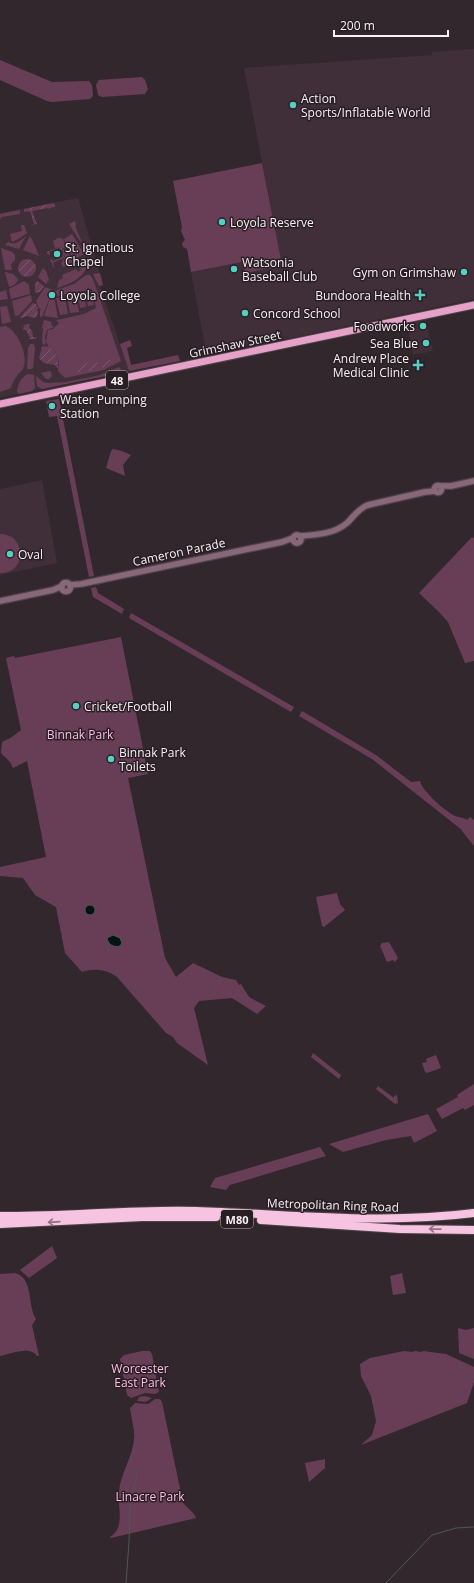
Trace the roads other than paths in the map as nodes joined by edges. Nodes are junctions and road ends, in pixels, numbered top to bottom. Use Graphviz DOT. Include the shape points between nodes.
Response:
graph roads {
  1 [pos="474,305"];
  2 [pos="0,404"];
  3 [pos="474,481"];
  4 [pos="0,601"];
  5 [pos="474,1213"];
  6 [pos="0,1216"];
  7 [pos="0,1224"];
  8 [pos="474,1230"];
  1 -- 2 [label="main road, Grimshaw Street / 48"];
  3 -- 4 [label="street, Cameron Parade" via="368,504 339,528 314,535 300,538 297,535 294,540 81,584 70,587 67,592 62,588"];
  5 -- 6 [label="highway, Metropolitan Ring Road / M80" via="379,1220 174,1211"];
  8 -- 7 [label="highway, Metropolitan Ring Road / M80, one-way" via="400,1229 184,1216"];
}
